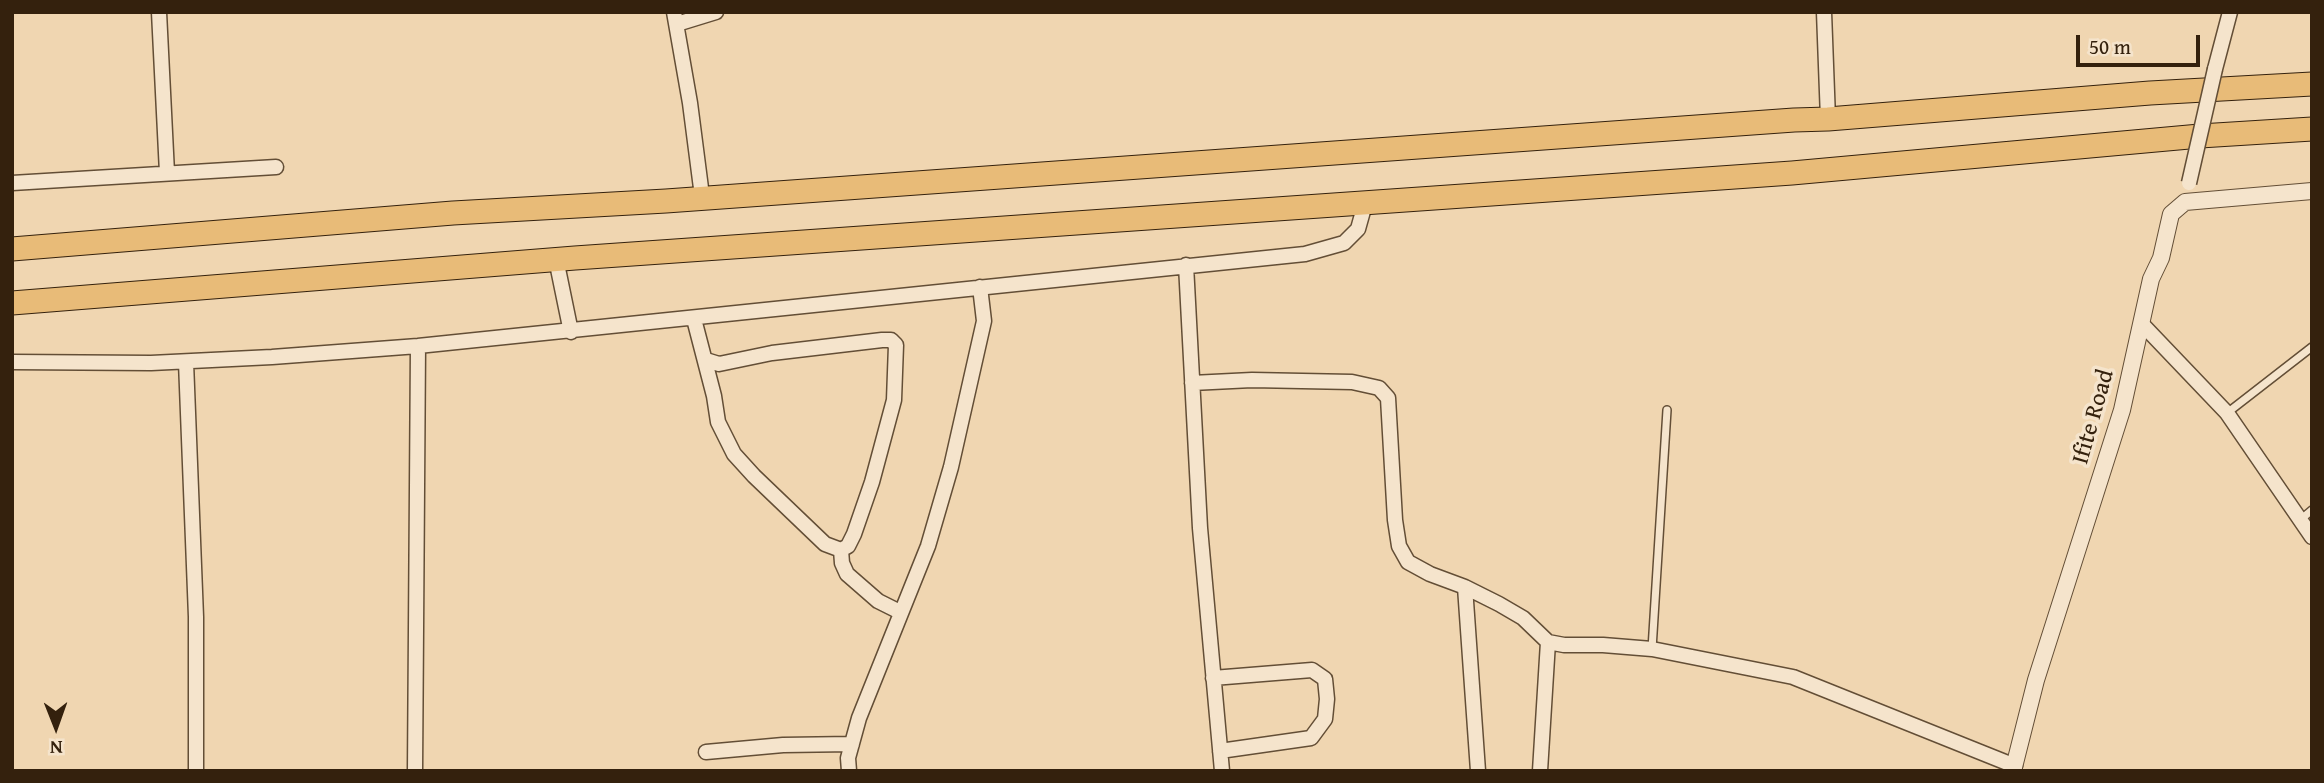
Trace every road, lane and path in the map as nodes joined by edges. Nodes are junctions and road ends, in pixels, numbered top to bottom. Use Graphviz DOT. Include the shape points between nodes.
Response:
graph roads {
  1 [pos="159,12"];
  2 [pos="716,12"];
  3 [pos="1824,12"];
  4 [pos="2230,12"];
  5 [pos="676,18"];
  6 [pos="2312,84"];
  7 [pos="1828,119"];
  8 [pos="2312,129"];
  9 [pos="276,167"];
  10 [pos="167,173"];
  11 [pos="12,183"];
  12 [pos="2312,191"];
  13 [pos="702,196"];
  14 [pos="2185,202"];
  15 [pos="1365,204"];
  16 [pos="12,249"];
  17 [pos="556,259"];
  18 [pos="1186,265"];
  19 [pos="980,287"];
  20 [pos="12,303"];
  21 [pos="694,319"];
  22 [pos="2142,324"];
  23 [pos="571,332"];
  24 [pos="418,346"];
  25 [pos="2312,347"];
  26 [pos="706,360"];
  27 [pos="12,362"];
  28 [pos="186,362"];
  29 [pos="1192,383"];
  30 [pos="1667,410"];
  31 [pos="2227,413"];
  32 [pos="2312,509"];
  33 [pos="2299,521"];
  34 [pos="2312,537"];
  35 [pos="841,550"];
  36 [pos="1465,587"];
  37 [pos="900,612"];
  38 [pos="1548,642"];
  39 [pos="1652,649"];
  40 [pos="1213,678"];
  41 [pos="852,744"];
  42 [pos="706,751"];
  43 [pos="1220,751"];
  44 [pos="2014,768"];
  45 [pos="196,771"];
  46 [pos="415,771"];
  47 [pos="849,771"];
  48 [pos="1222,771"];
  49 [pos="1478,771"];
  50 [pos="1540,771"];
  1 -- 10 [label="street"];
  2 -- 5 [label="street"];
  3 -- 7 [label="street"];
  4 -- 14 [label="street, bridge"];
  5 -- 13 [label="street"];
  6 -- 7 [label="highway"];
  7 -- 13 [label="highway"];
  8 -- 15 [label="highway"];
  9 -- 10 [label="street"];
  10 -- 11 [label="street"];
  12 -- 14 [label="street"];
  13 -- 16 [label="highway"];
  14 -- 22 [label="street, Ifite Road" via="2172,214"];
  15 -- 17 [label="highway"];
  15 -- 18 [label="street" via="1358,229 1344,243 1305,254"];
  17 -- 20 [label="highway"];
  17 -- 23 [label="street"];
  18 -- 19 [label="street"];
  18 -- 29 [label="street"];
  19 -- 21 [label="street"];
  19 -- 37 [label="street" via="984,321 951,467 928,546"];
  21 -- 23 [label="street"];
  21 -- 26 [label="street"];
  22 -- 31 [label="street"];
  22 -- 44 [label="street, Ifite Road" via="2122,410 2036,680"];
  23 -- 24 [label="street"];
  24 -- 28 [label="street"];
  24 -- 46 [label="street"];
  25 -- 31 [label="lane"];
  26 -- 35 [label="street" via="718,422 734,454 825,544"];
  26 -- 35 [label="street" via="719,364 882,340 896,345 894,400 861,516 848,546"];
  27 -- 28 [label="street"];
  28 -- 45 [label="street" via="197,617"];
  29 -- 36 [label="street" via="1352,382 1379,388 1388,398 1399,546 1408,562"];
  29 -- 40 [label="street"];
  30 -- 39 [label="lane"];
  31 -- 33 [label="street"];
  32 -- 33 [label="lane"];
  33 -- 34 [label="street"];
  35 -- 37 [label="street" via="847,574 878,601"];
  36 -- 38 [label="street" via="1524,618"];
  36 -- 49 [label="street"];
  37 -- 41 [label="street"];
  38 -- 39 [label="street"];
  38 -- 50 [label="street"];
  39 -- 44 [label="street" via="1793,677"];
  40 -- 43 [label="street"];
  40 -- 43 [label="street" via="1312,670 1325,679 1327,699 1325,719 1311,738"];
  41 -- 42 [label="street"];
  41 -- 47 [label="street"];
  43 -- 48 [label="street"];
}
